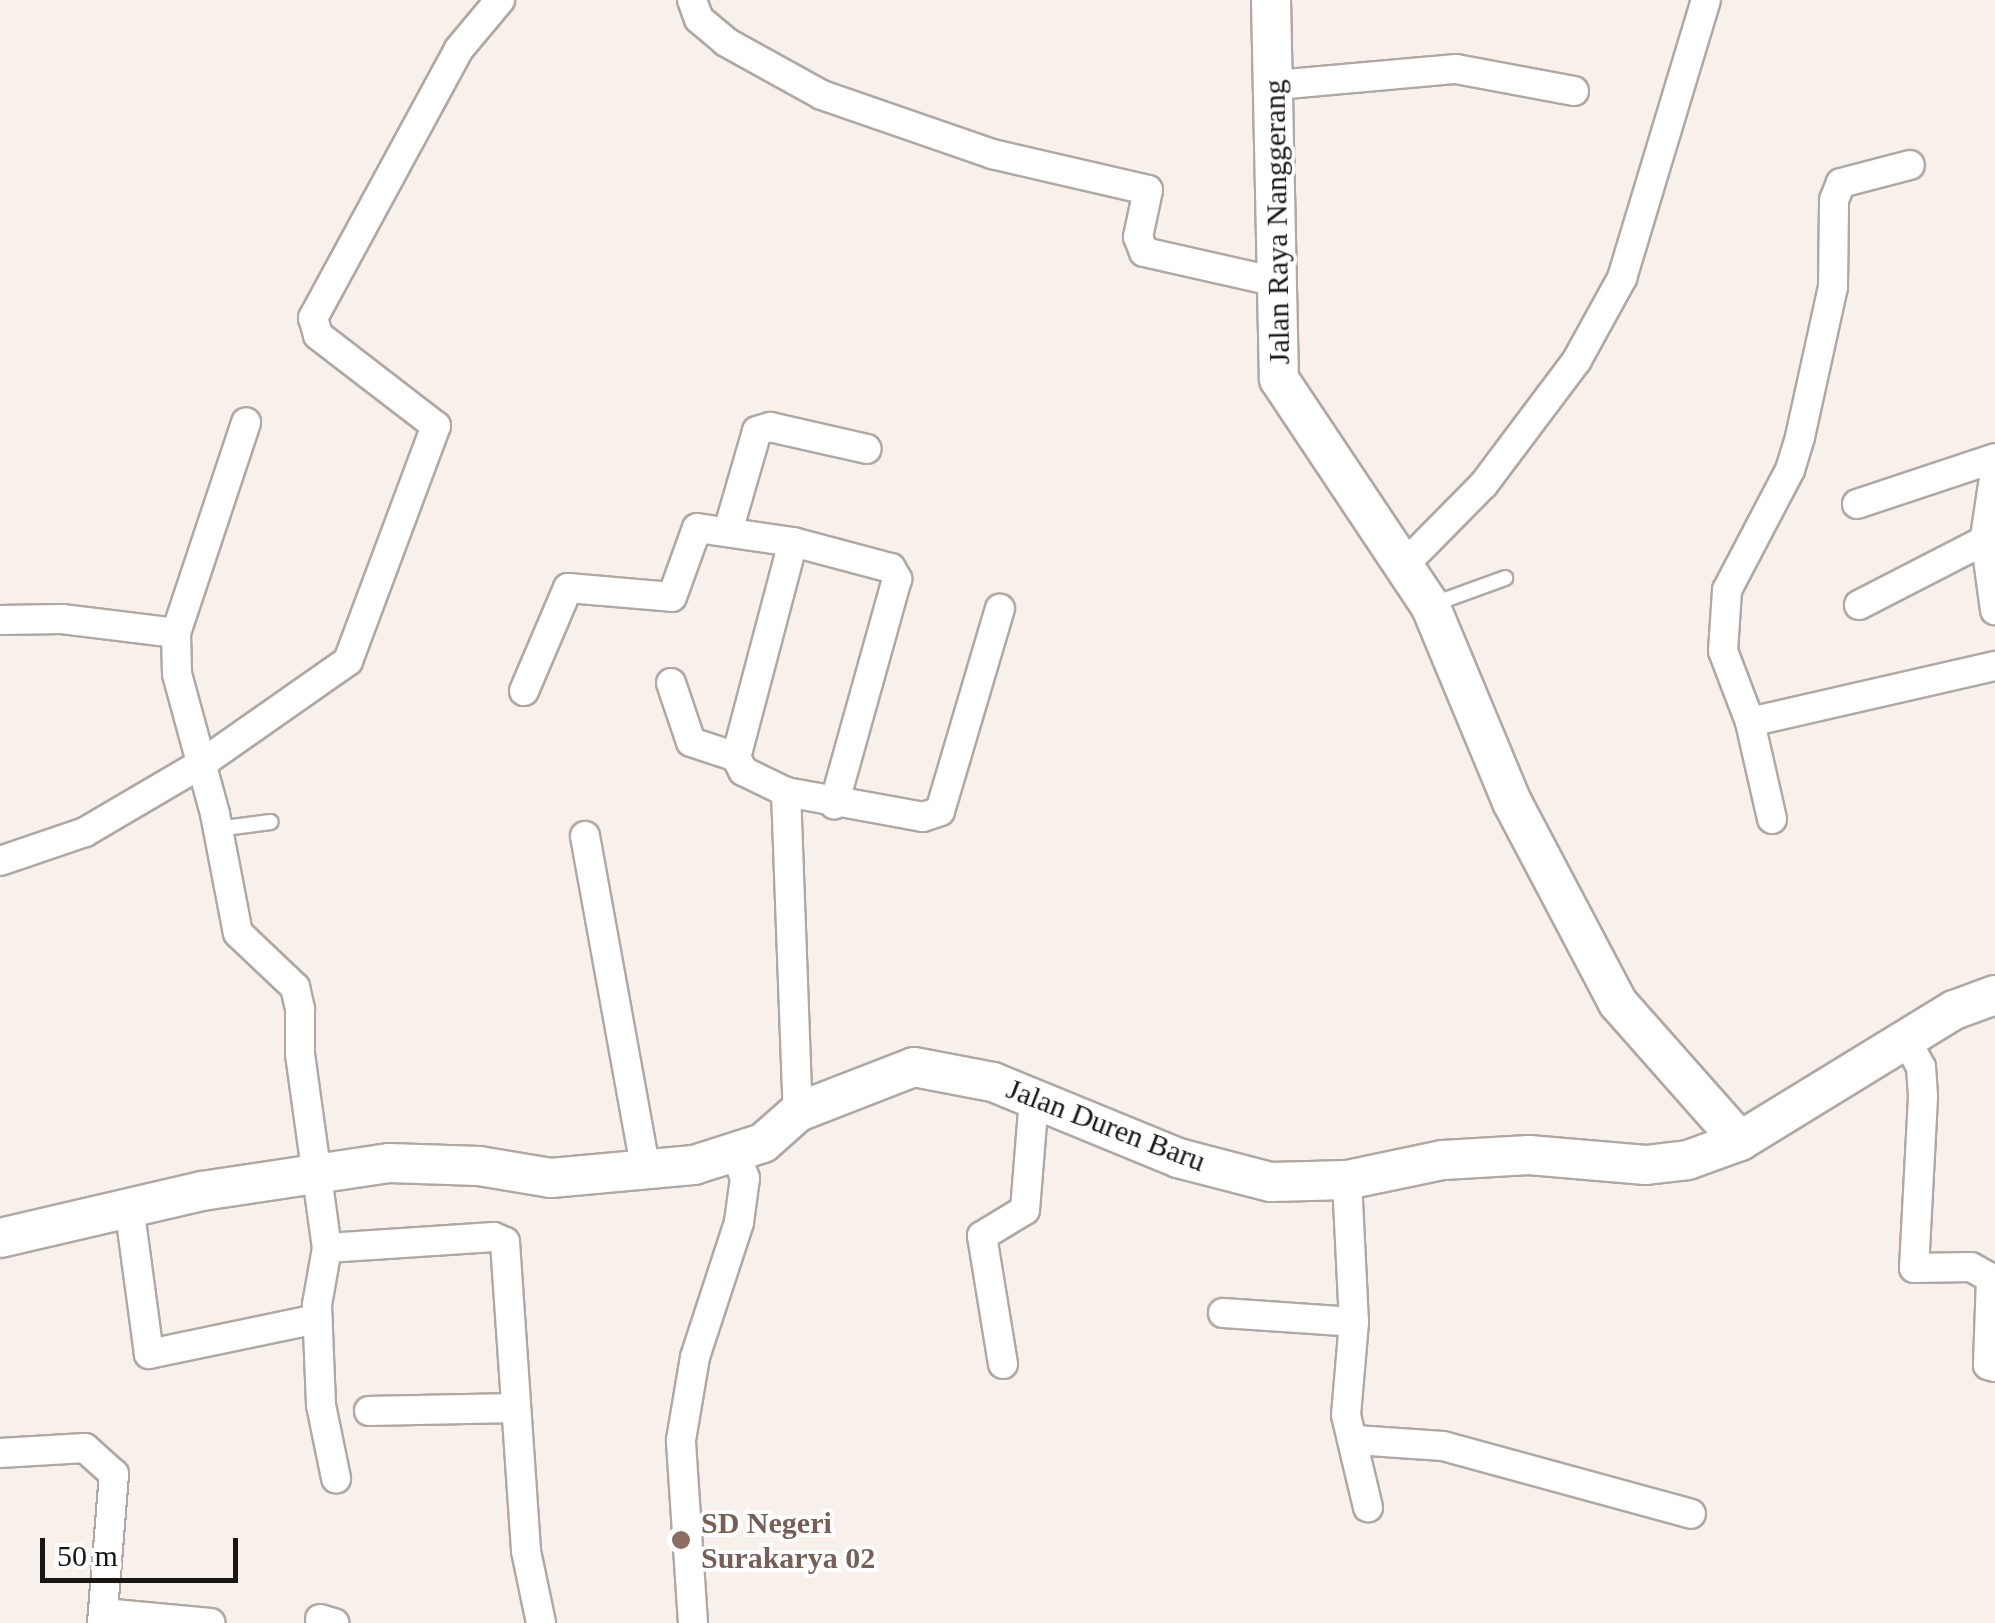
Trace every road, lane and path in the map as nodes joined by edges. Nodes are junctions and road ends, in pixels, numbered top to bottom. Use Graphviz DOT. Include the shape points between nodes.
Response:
graph roads {
  1 [pos="500,0"];
  2 [pos="692,0"];
  3 [pos="1271,0"];
  4 [pos="1706,0"];
  5 [pos="1276,85"];
  6 [pos="1574,91"];
  7 [pos="1910,165"];
  8 [pos="1273,280"];
  9 [pos="246,422"];
  10 [pos="867,448"];
  11 [pos="1995,458"];
  12 [pos="1995,471"];
  13 [pos="1857,504"];
  14 [pos="728,531"];
  15 [pos="1990,536"];
  16 [pos="793,542"];
  17 [pos="1406,563"];
  18 [pos="1505,578"];
  19 [pos="1430,605"];
  20 [pos="1859,605"];
  21 [pos="1000,609"];
  22 [pos="1995,610"];
  23 [pos="0,620"];
  24 [pos="176,632"];
  25 [pos="1995,666"];
  26 [pos="671,683"];
  27 [pos="524,691"];
  28 [pos="1750,722"];
  29 [pos="736,757"];
  30 [pos="202,764"];
  31 [pos="786,792"];
  32 [pos="834,804"];
  33 [pos="1772,819"];
  34 [pos="271,822"];
  35 [pos="217,829"];
  36 [pos="585,836"];
  37 [pos="0,860"];
  38 [pos="1995,995"];
  39 [pos="1906,1039"];
  40 [pos="1034,1097"];
  41 [pos="798,1112"];
  42 [pos="1740,1141"];
  43 [pos="735,1153"];
  44 [pos="646,1170"];
  45 [pos="317,1172"];
  46 [pos="1347,1180"];
  47 [pos="129,1206"];
  48 [pos="0,1238"];
  49 [pos="327,1248"];
  50 [pos="1223,1313"];
  51 [pos="318,1319"];
  52 [pos="1354,1322"];
  53 [pos="1003,1364"];
  54 [pos="1995,1367"];
  55 [pos="515,1408"];
  56 [pos="369,1412"];
  57 [pos="1355,1440"];
  58 [pos="0,1454"];
  59 [pos="336,1478"];
  60 [pos="1368,1507"];
  61 [pos="1691,1514"];
  62 [pos="103,1618"];
  63 [pos="211,1623"];
  64 [pos="541,1623"];
  65 [pos="693,1623"];
  1 -- 30 [label="street" via="460,49 313,318 318,335 436,426 432,446 348,661"];
  2 -- 8 [label="street" via="699,19 726,42 822,95 992,154 1148,190 1138,237 1144,252"];
  3 -- 5 [label="street, Jalan Raya Nanggerang"];
  4 -- 17 [label="street" via="1622,278 1578,360 1484,484"];
  5 -- 6 [label="street" via="1456,69"];
  5 -- 8 [label="street, Jalan Raya Nanggerang"];
  7 -- 28 [label="street" via="1841,183 1834,200 1834,288 1800,436 1790,470 1726,590 1723,652"];
  8 -- 17 [label="street, Jalan Raya Nanggerang" via="1280,379 1312,436"];
  9 -- 24 [label="street"];
  10 -- 14 [label="street" via="770,427 757,431"];
  11 -- 13 [label="street"];
  12 -- 15 [label="street"];
  14 -- 16 [label="street"];
  14 -- 27 [label="street" via="691,532 672,597 568,588"];
  15 -- 20 [label="street"];
  15 -- 22 [label="street"];
  16 -- 29 [label="street"];
  16 -- 32 [label="street" via="890,568 897,579"];
  17 -- 19 [label="street, Jalan Raya Nanggerang"];
  18 -- 19 [label="lane"];
  19 -- 42 [label="street, Jalan Raya Nanggerang" via="1512,802 1618,1003"];
  21 -- 32 [label="street" via="940,811 924,817"];
  23 -- 24 [label="street" via="62,619"];
  24 -- 30 [label="street" via="176,674"];
  25 -- 28 [label="street"];
  26 -- 29 [label="street" via="691,742"];
  28 -- 33 [label="street"];
  29 -- 31 [label="street" via="743,772"];
  30 -- 35 [label="street"];
  30 -- 37 [label="street" via="85,832"];
  31 -- 32 [label="street"];
  31 -- 41 [label="street"];
  34 -- 35 [label="lane"];
  35 -- 45 [label="street" via="238,933 295,988"];
  36 -- 44 [label="street"];
  38 -- 39 [label="street, Jalan Duren Baru"];
  39 -- 42 [label="street, Jalan Duren Baru"];
  39 -- 54 [label="street" via="1921,1067 1923,1097 1914,1268 1971,1267 1991,1278 1988,1366"];
  40 -- 41 [label="street, Jalan Duren Baru" via="954,1070 914,1067"];
  40 -- 46 [label="street, Jalan Duren Baru" via="1196,1163 1271,1182"];
  40 -- 53 [label="street" via="1025,1210 982,1236"];
  41 -- 43 [label="street, Jalan Duren Baru" via="763,1143"];
  42 -- 46 [label="street, Jalan Duren Baru" via="1688,1160 1646,1165 1528,1156 1442,1160"];
  43 -- 44 [label="street, Jalan Duren Baru"];
  43 -- 65 [label="street" via="745,1178 738,1222 695,1357 682,1440"];
  44 -- 45 [label="street, Jalan Duren Baru" via="551,1178 479,1166 389,1163"];
  45 -- 47 [label="street, Jalan Duren Baru"];
  45 -- 49 [label="street"];
  46 -- 52 [label="street"];
  47 -- 48 [label="street, Jalan Duren Baru"];
  47 -- 51 [label="street" via="149,1354"];
  49 -- 51 [label="street"];
  49 -- 55 [label="street" via="502,1238"];
  50 -- 52 [label="street"];
  51 -- 59 [label="street" via="320,1405"];
  52 -- 57 [label="street" via="1346,1415"];
  55 -- 56 [label="street"];
  55 -- 64 [label="street" via="526,1551"];
  57 -- 60 [label="street"];
  57 -- 61 [label="street" via="1443,1446"];
  58 -- 62 [label="street" via="85,1448 104,1458 114,1474"];
  62 -- 63 [label="street"];
}
